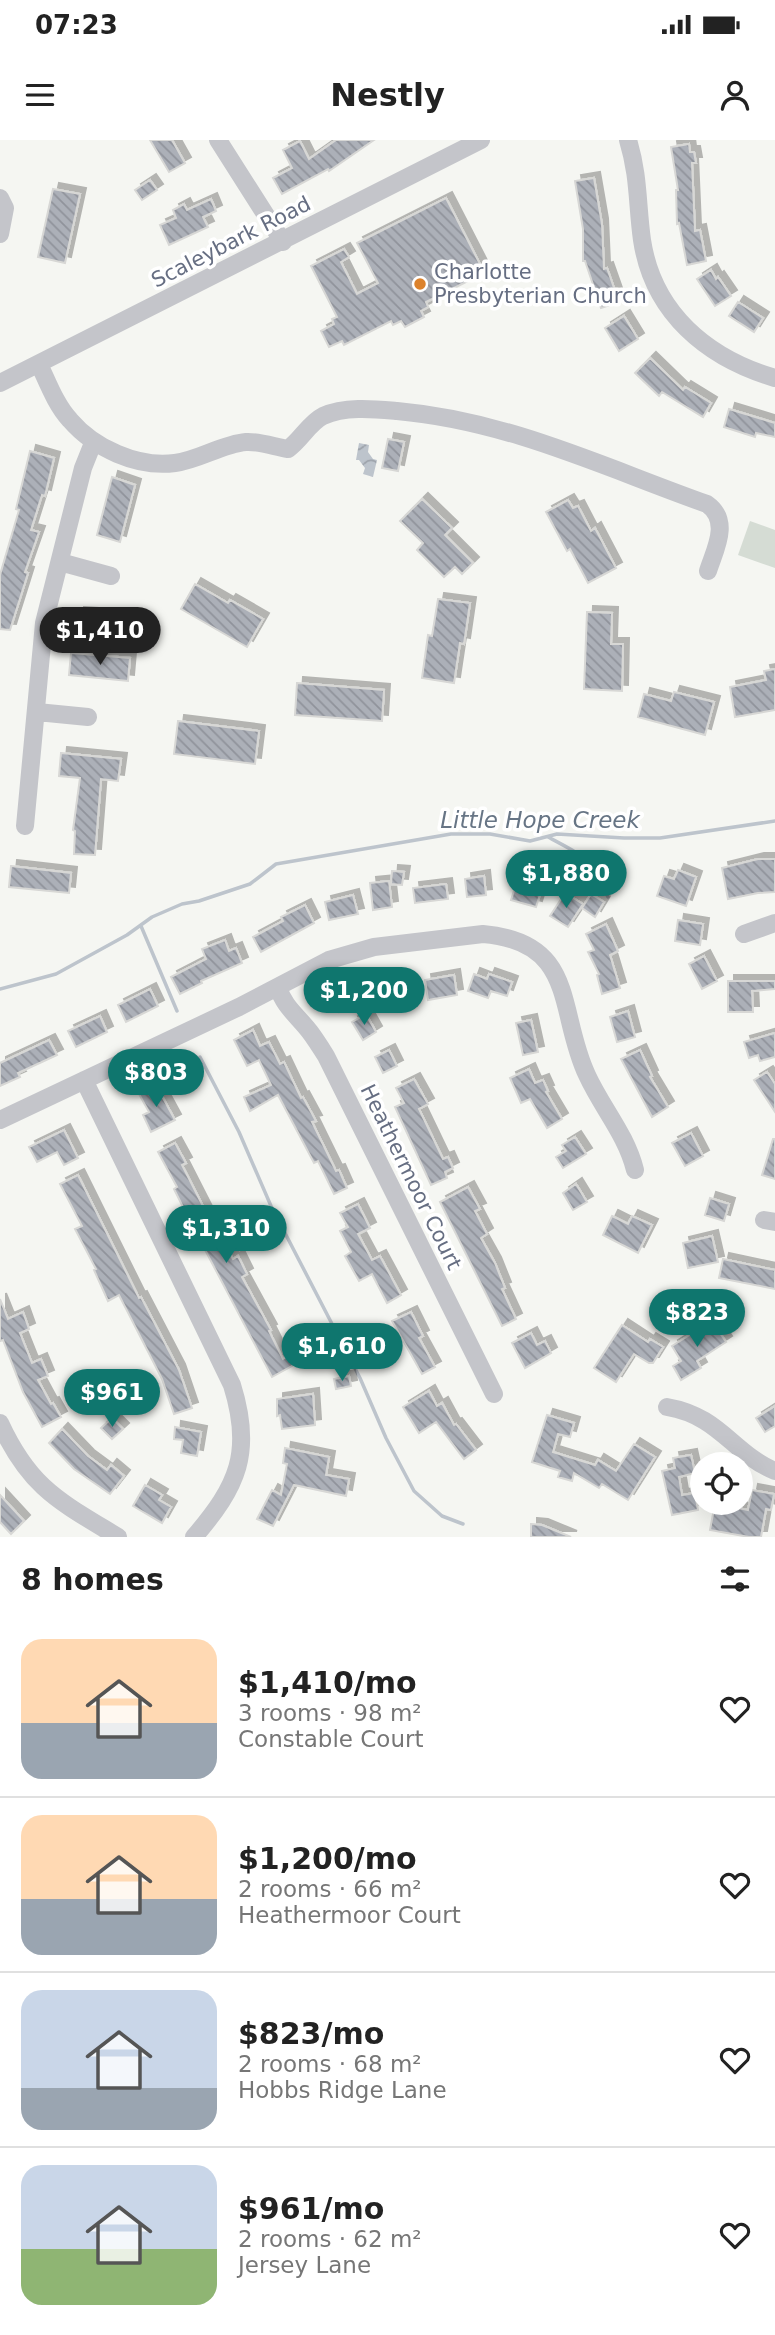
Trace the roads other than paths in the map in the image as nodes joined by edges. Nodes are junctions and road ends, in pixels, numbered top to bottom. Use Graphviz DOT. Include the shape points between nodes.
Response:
graph roads {
  1 [pos="218,140"];
  2 [pos="481,140"];
  3 [pos="628,140"];
  4 [pos="0,198"];
  5 [pos="0,234"];
  6 [pos="283,242"];
  7 [pos="39,364"];
  8 [pos="775,378"];
  9 [pos="0,383"];
  10 [pos="93,443"];
  11 [pos="60,562"];
  12 [pos="708,571"];
  13 [pos="111,576"];
  14 [pos="37,712"];
  15 [pos="88,717"];
  16 [pos="25,826"];
  17 [pos="775,923"];
  18 [pos="744,934"];
  19 [pos="278,987"];
  20 [pos="84,1080"];
  21 [pos="0,1120"];
  22 [pos="635,1170"];
  23 [pos="494,1394"];
  24 [pos="667,1406"];
  25 [pos="0,1423"];
  26 [pos="775,1471"];
  27 [pos="118,1537"];
  28 [pos="194,1537"];
  1 -- 6 [label="street"];
  2 -- 6 [label="street, Scaleybark Road"];
  3 -- 8 [label="street" via="646,254 658,289 683,325 710,349"];
  4 -- 5 [label="street" via="5,208"];
  6 -- 7 [label="street, Scaleybark Road"];
  7 -- 9 [label="street, Scaleybark Road"];
  7 -- 10 [label="street" via="61,408"];
  10 -- 11 [label="street"];
  10 -- 12 [label="street" via="160,464 250,442 288,449 321,416 355,410 422,413 468,421 598,461 707,504 721,524"];
  11 -- 13 [label="street"];
  11 -- 14 [label="street" via="44,623"];
  14 -- 15 [label="street"];
  14 -- 16 [label="street"];
  17 -- 18 [label="street"];
  19 -- 20 [label="street"];
  19 -- 22 [label="street" via="329,960 374,947 483,934 523,944 546,961 560,982 585,1072 622,1134"];
  19 -- 23 [label="street, Heathermoor Court" via="288,1009 326,1056"];
  20 -- 21 [label="street"];
  20 -- 28 [label="street" via="240,1410 242,1441 234,1478"];
  24 -- 26 [label="street" via="703,1418 758,1464"];
  25 -- 27 [label="street" via="37,1483"];
}
